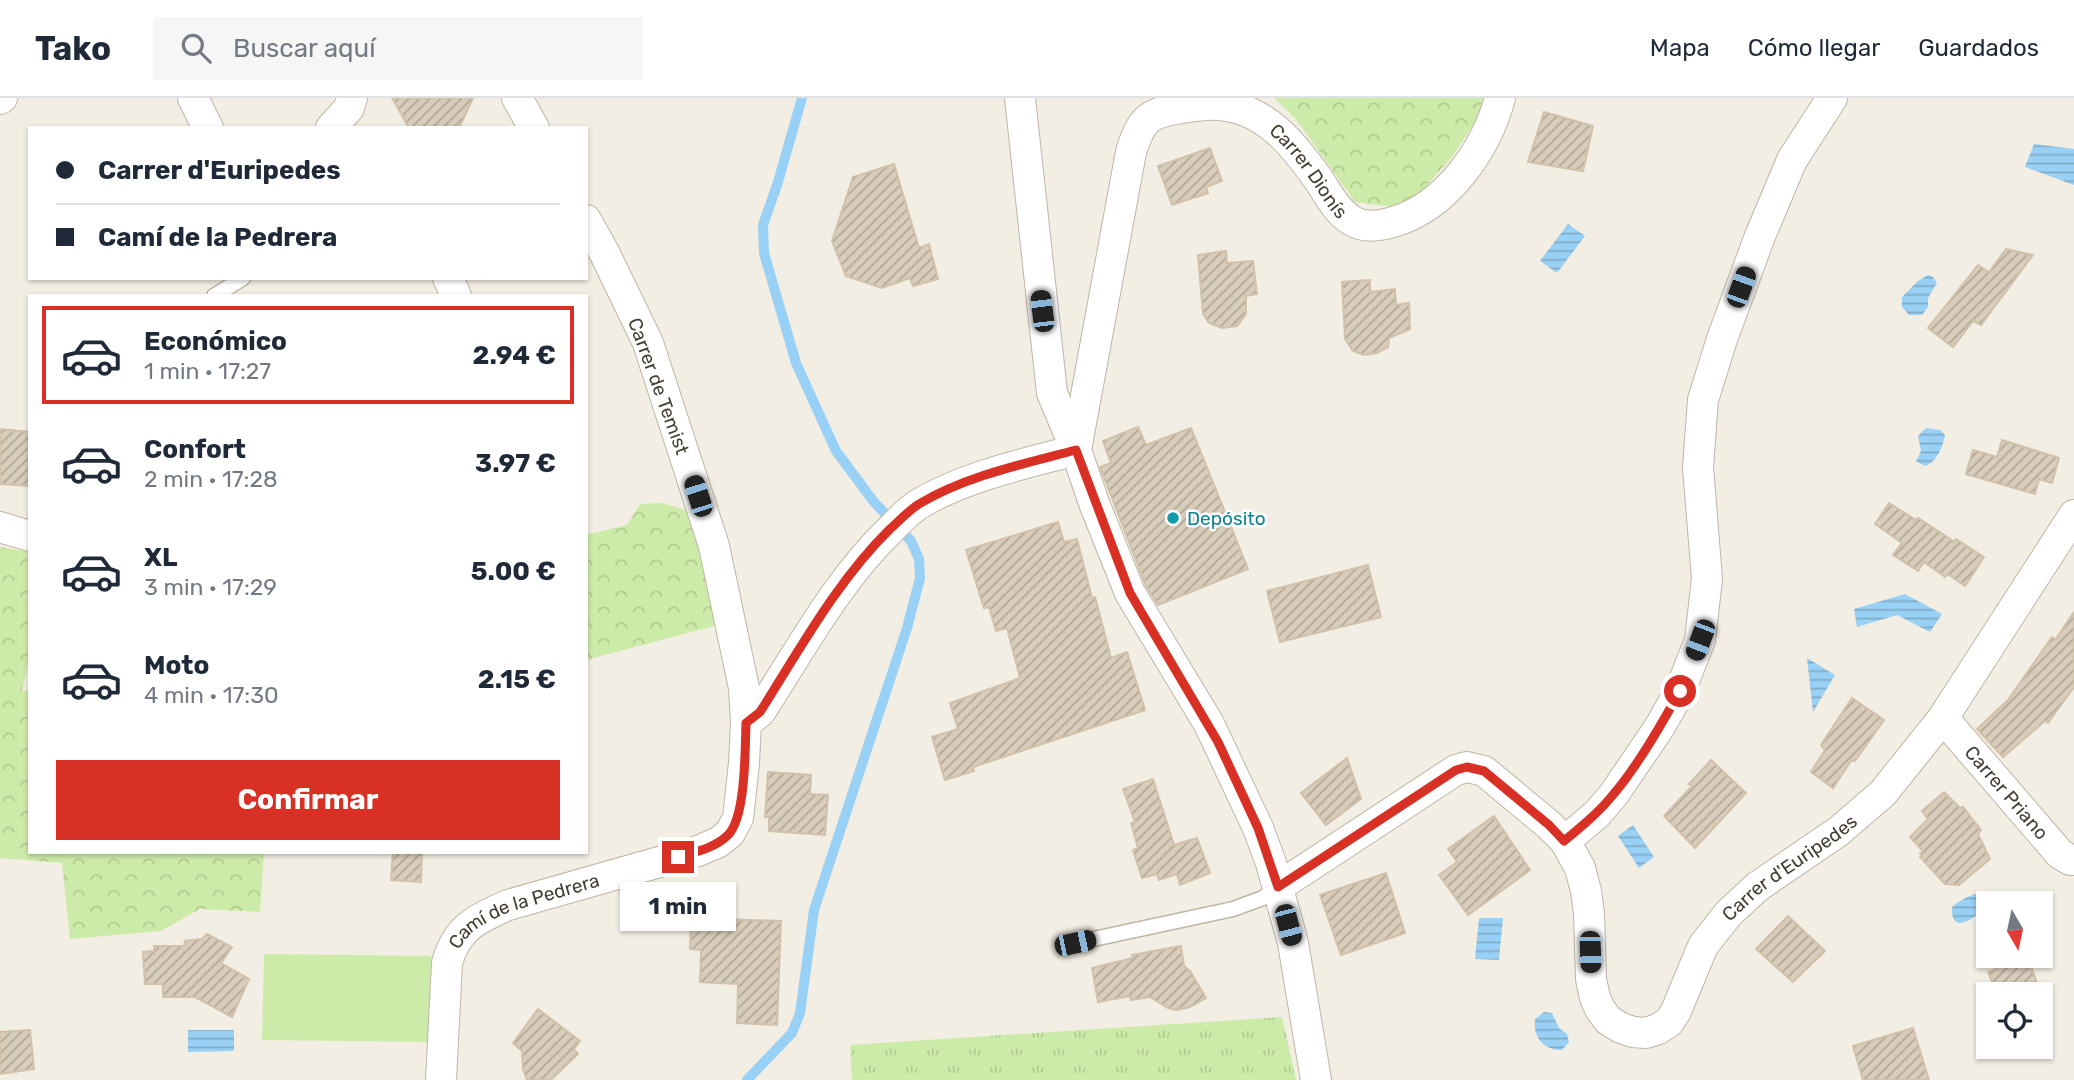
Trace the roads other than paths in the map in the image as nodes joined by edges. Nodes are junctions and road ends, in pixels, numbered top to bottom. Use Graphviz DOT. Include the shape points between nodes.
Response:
graph roads {
  1 [pos="193,98"];
  2 [pos="517,98"];
  3 [pos="1020,98"];
  4 [pos="1500,98"];
  5 [pos="1832,98"];
  6 [pos="207,126"];
  7 [pos="533,126"];
  8 [pos="588,224"];
  9 [pos="240,280"];
  10 [pos="217,294"];
  11 [pos="1076,450"];
  12 [pos="2074,515"];
  13 [pos="0,527"];
  14 [pos="28,535"];
  15 [pos="1943,718"];
  16 [pos="746,723"];
  17 [pos="1564,841"];
  18 [pos="2074,860"];
  19 [pos="1278,887"];
  20 [pos="1075,943"];
  21 [pos="441,1080"];
  22 [pos="1315,1080"];
  1 -- 6 [label="street"];
  2 -- 7 [label="street"];
  3 -- 11 [label="street" via="1052,393"];
  4 -- 11 [label="street, Carrer Dionís" via="1487,134 1455,179 1418,213 1382,225 1353,222 1340,211 1288,139 1264,119 1220,104 1153,115 1138,129 1131,152"];
  5 -- 17 [label="street" via="1792,160 1760,236 1703,400 1698,467 1707,579 1700,640 1659,728 1614,794"];
  8 -- 16 [label="street, Carrer de Temist" via="648,343 702,508 744,688"];
  9 -- 10 [label="lane"];
  11 -- 16 [label="street" via="975,480 915,506 852,570 760,712"];
  11 -- 19 [label="street" via="1130,593 1209,724 1258,828"];
  12 -- 15 [label="street, Carrer d'Euripedes"];
  13 -- 14 [label="street"];
  15 -- 17 [label="street, Carrer d'Euripedes" via="1883,793 1815,850 1757,887 1734,908 1703,946 1669,1022 1646,1032 1633,1032 1608,1020 1595,999 1586,891 1580,868"];
  15 -- 18 [label="street, Carrer Priano" via="2060,854"];
  16 -- 21 [label="street, Camí de la Pedrera" via="738,818 719,842 508,905 481,917 457,937 447,962"];
  17 -- 19 [label="street, Carrer d'Euripedes" via="1484,771 1467,767"];
  19 -- 20 [label="lane" via="1233,909"];
  19 -- 22 [label="street" via="1293,943"];
}
